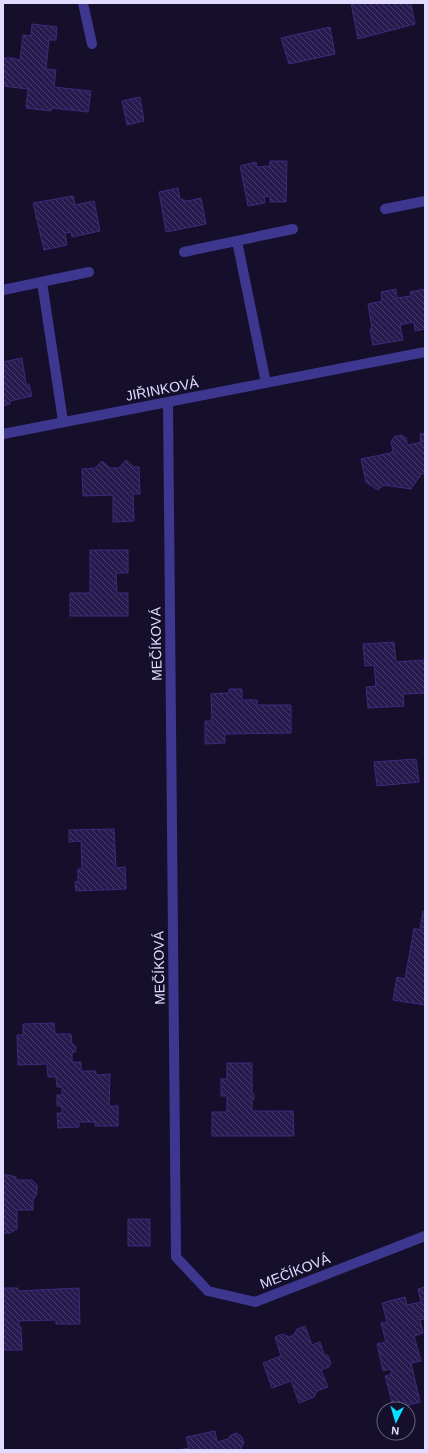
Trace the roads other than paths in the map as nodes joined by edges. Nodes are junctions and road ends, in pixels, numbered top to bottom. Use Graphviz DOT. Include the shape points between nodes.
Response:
graph roads {
  1 [pos="83,3"];
  2 [pos="92,44"];
  3 [pos="425,201"];
  4 [pos="385,209"];
  5 [pos="293,229"];
  6 [pos="237,241"];
  7 [pos="184,252"];
  8 [pos="89,272"];
  9 [pos="42,282"];
  10 [pos="3,290"];
  11 [pos="425,352"];
  12 [pos="266,383"];
  13 [pos="168,402"];
  14 [pos="63,422"];
  15 [pos="3,434"];
  16 [pos="425,1236"];
  1 -- 2 [label="street"];
  3 -- 4 [label="street"];
  5 -- 6 [label="street"];
  6 -- 7 [label="street"];
  6 -- 12 [label="street"];
  8 -- 9 [label="street"];
  9 -- 10 [label="street"];
  9 -- 14 [label="street"];
  11 -- 12 [label="street, JIŘINKOVÁ"];
  12 -- 13 [label="street, JIŘINKOVÁ"];
  13 -- 14 [label="street, JIŘINKOVÁ"];
  13 -- 16 [label="street, MEČÍKOVÁ" via="176,1257 208,1292 256,1302"];
  14 -- 15 [label="street, JIŘINKOVÁ"];
}
